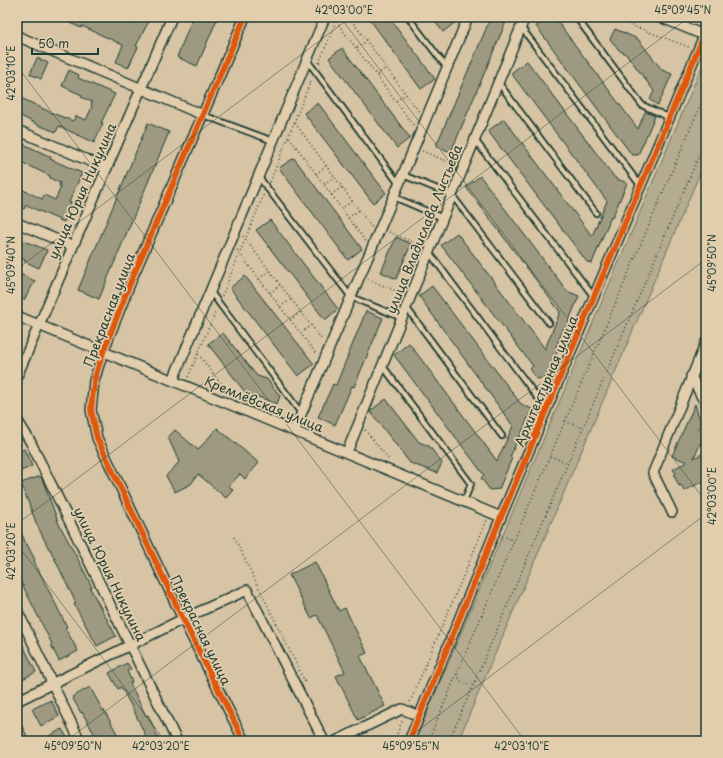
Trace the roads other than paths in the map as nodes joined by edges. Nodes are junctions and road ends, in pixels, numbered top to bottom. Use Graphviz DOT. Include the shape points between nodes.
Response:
graph roads {
  1 [pos="172,17"];
  2 [pos="245,17"];
  3 [pos="408,17"];
  4 [pos="468,17"];
  5 [pos="525,17"];
  6 [pos="576,17"];
  7 [pos="660,17"];
  8 [pos="328,18"];
  9 [pos="521,27"];
  10 [pos="705,34"];
  11 [pos="17,36"];
  12 [pos="307,60"];
  13 [pos="447,68"];
  14 [pos="498,82"];
  15 [pos="142,89"];
  16 [pos="203,115"];
  17 [pos="668,117"];
  18 [pos="17,130"];
  19 [pos="475,140"];
  20 [pos="273,141"];
  21 [pos="106,168"];
  22 [pos="403,175"];
  23 [pos="258,176"];
  24 [pos="399,184"];
  25 [pos="641,186"];
  26 [pos="452,195"];
  27 [pos="394,197"];
  28 [pos="596,213"];
  29 [pos="443,218"];
  30 [pos="17,223"];
  31 [pos="72,246"];
  32 [pos="429,250"];
  33 [pos="210,291"];
  34 [pos="351,297"];
  35 [pos="594,297"];
  36 [pos="406,307"];
  37 [pos="17,316"];
  38 [pos="402,318"];
  39 [pos="549,323"];
  40 [pos="38,325"];
  41 [pos="706,342"];
  42 [pos="103,352"];
  43 [pos="382,365"];
  44 [pos="17,376"];
  45 [pos="691,376"];
  46 [pos="173,380"];
  47 [pos="706,405"];
  48 [pos="546,410"];
  49 [pos="302,413"];
  50 [pos="17,420"];
  51 [pos="294,431"];
  52 [pos="502,436"];
  53 [pos="346,452"];
  54 [pos="464,501"];
  55 [pos="672,512"];
  56 [pos="501,517"];
  57 [pos="17,610"];
  58 [pos="182,619"];
  59 [pos="130,646"];
  60 [pos="53,684"];
  61 [pos="17,701"];
  62 [pos="419,716"];
  63 [pos="80,741"];
  64 [pos="177,741"];
  65 [pos="244,741"];
  66 [pos="324,741"];
  67 [pos="336,741"];
  68 [pos="409,741"];
  1 -- 15 [label="street, улица Юрия Никулина"];
  2 -- 16 [label="street, Прекрасная улица"];
  3 -- 13 [label="lane"];
  4 -- 13 [label="street"];
  5 -- 9 [label="street, улица Владислава Листьева"];
  6 -- 17 [label="lane" via="642,105"];
  7 -- 10 [label="street"];
  8 -- 12 [label="street"];
  9 -- 14 [label="street, улица Владислава Листьева"];
  9 -- 25 [label="lane"];
  10 -- 25 [label="street, Архитектурная улица"];
  11 -- 15 [label="street"];
  12 -- 20 [label="street"];
  12 -- 24 [label="lane"];
  13 -- 22 [label="street"];
  14 -- 19 [label="street, улица Владислава Листьева"];
  14 -- 28 [label="lane"];
  15 -- 16 [label="street"];
  15 -- 21 [label="street, улица Юрия Никулина"];
  16 -- 20 [label="lane"];
  16 -- 42 [label="street, Прекрасная улица"];
  18 -- 21 [label="street"];
  19 -- 26 [label="street, улица Владислава Листьева"];
  19 -- 35 [label="lane"];
  20 -- 23 [label="street"];
  21 -- 31 [label="street, улица Юрия Никулина"];
  22 -- 24 [label="street"];
  22 -- 26 [label="lane"];
  23 -- 33 [label="street"];
  23 -- 34 [label="lane"];
  24 -- 27 [label="street"];
  25 -- 35 [label="street, Архитектурная улица"];
  26 -- 29 [label="street, улица Владислава Листьева"];
  26 -- 39 [label="lane"];
  27 -- 29 [label="lane"];
  27 -- 34 [label="street"];
  29 -- 32 [label="street, улица Владислава Листьева"];
  30 -- 31 [label="street"];
  31 -- 40 [label="street, улица Юрия Никулина"];
  32 -- 36 [label="street, улица Владислава Листьева"];
  32 -- 48 [label="lane"];
  33 -- 46 [label="street"];
  33 -- 49 [label="lane"];
  34 -- 38 [label="lane"];
  34 -- 49 [label="street"];
  35 -- 48 [label="street, Архитектурная улица"];
  36 -- 38 [label="street, улица Владислава Листьева"];
  36 -- 52 [label="lane"];
  37 -- 40 [label="street, Кремлёвская улица"];
  38 -- 43 [label="street, улица Владислава Листьева"];
  40 -- 42 [label="street, Кремлёвская улица"];
  40 -- 44 [label="street, улица Юрия Никулина"];
  41 -- 45 [label="street"];
  42 -- 46 [label="street, Кремлёвская улица"];
  42 -- 58 [label="street, Прекрасная улица" via="94,380 91,410 97,438"];
  43 -- 53 [label="street, улица Владислава Листьева"];
  43 -- 54 [label="lane" via="471,484"];
  45 -- 47 [label="street"];
  45 -- 55 [label="street" via="653,473"];
  46 -- 51 [label="street, Кремлёвская улица"];
  48 -- 56 [label="street, Архитектурная улица"];
  49 -- 51 [label="street"];
  50 -- 59 [label="street, улица Юрия Никулина" via="30,441"];
  51 -- 53 [label="street, Кремлёвская улица"];
  53 -- 54 [label="street, Кремлёвская улица"];
  54 -- 56 [label="street, Кремлёвская улица"];
  56 -- 62 [label="street, Архитектурная улица"];
  57 -- 60 [label="street"];
  58 -- 59 [label="street"];
  58 -- 65 [label="street, Прекрасная улица"];
  58 -- 66 [label="street" via="246,590"];
  59 -- 60 [label="street"];
  59 -- 64 [label="street, улица Юрия Никулина"];
  60 -- 61 [label="street"];
  60 -- 63 [label="street"];
  62 -- 67 [label="street" via="402,708"];
  62 -- 68 [label="street, Архитектурная улица"];
}
